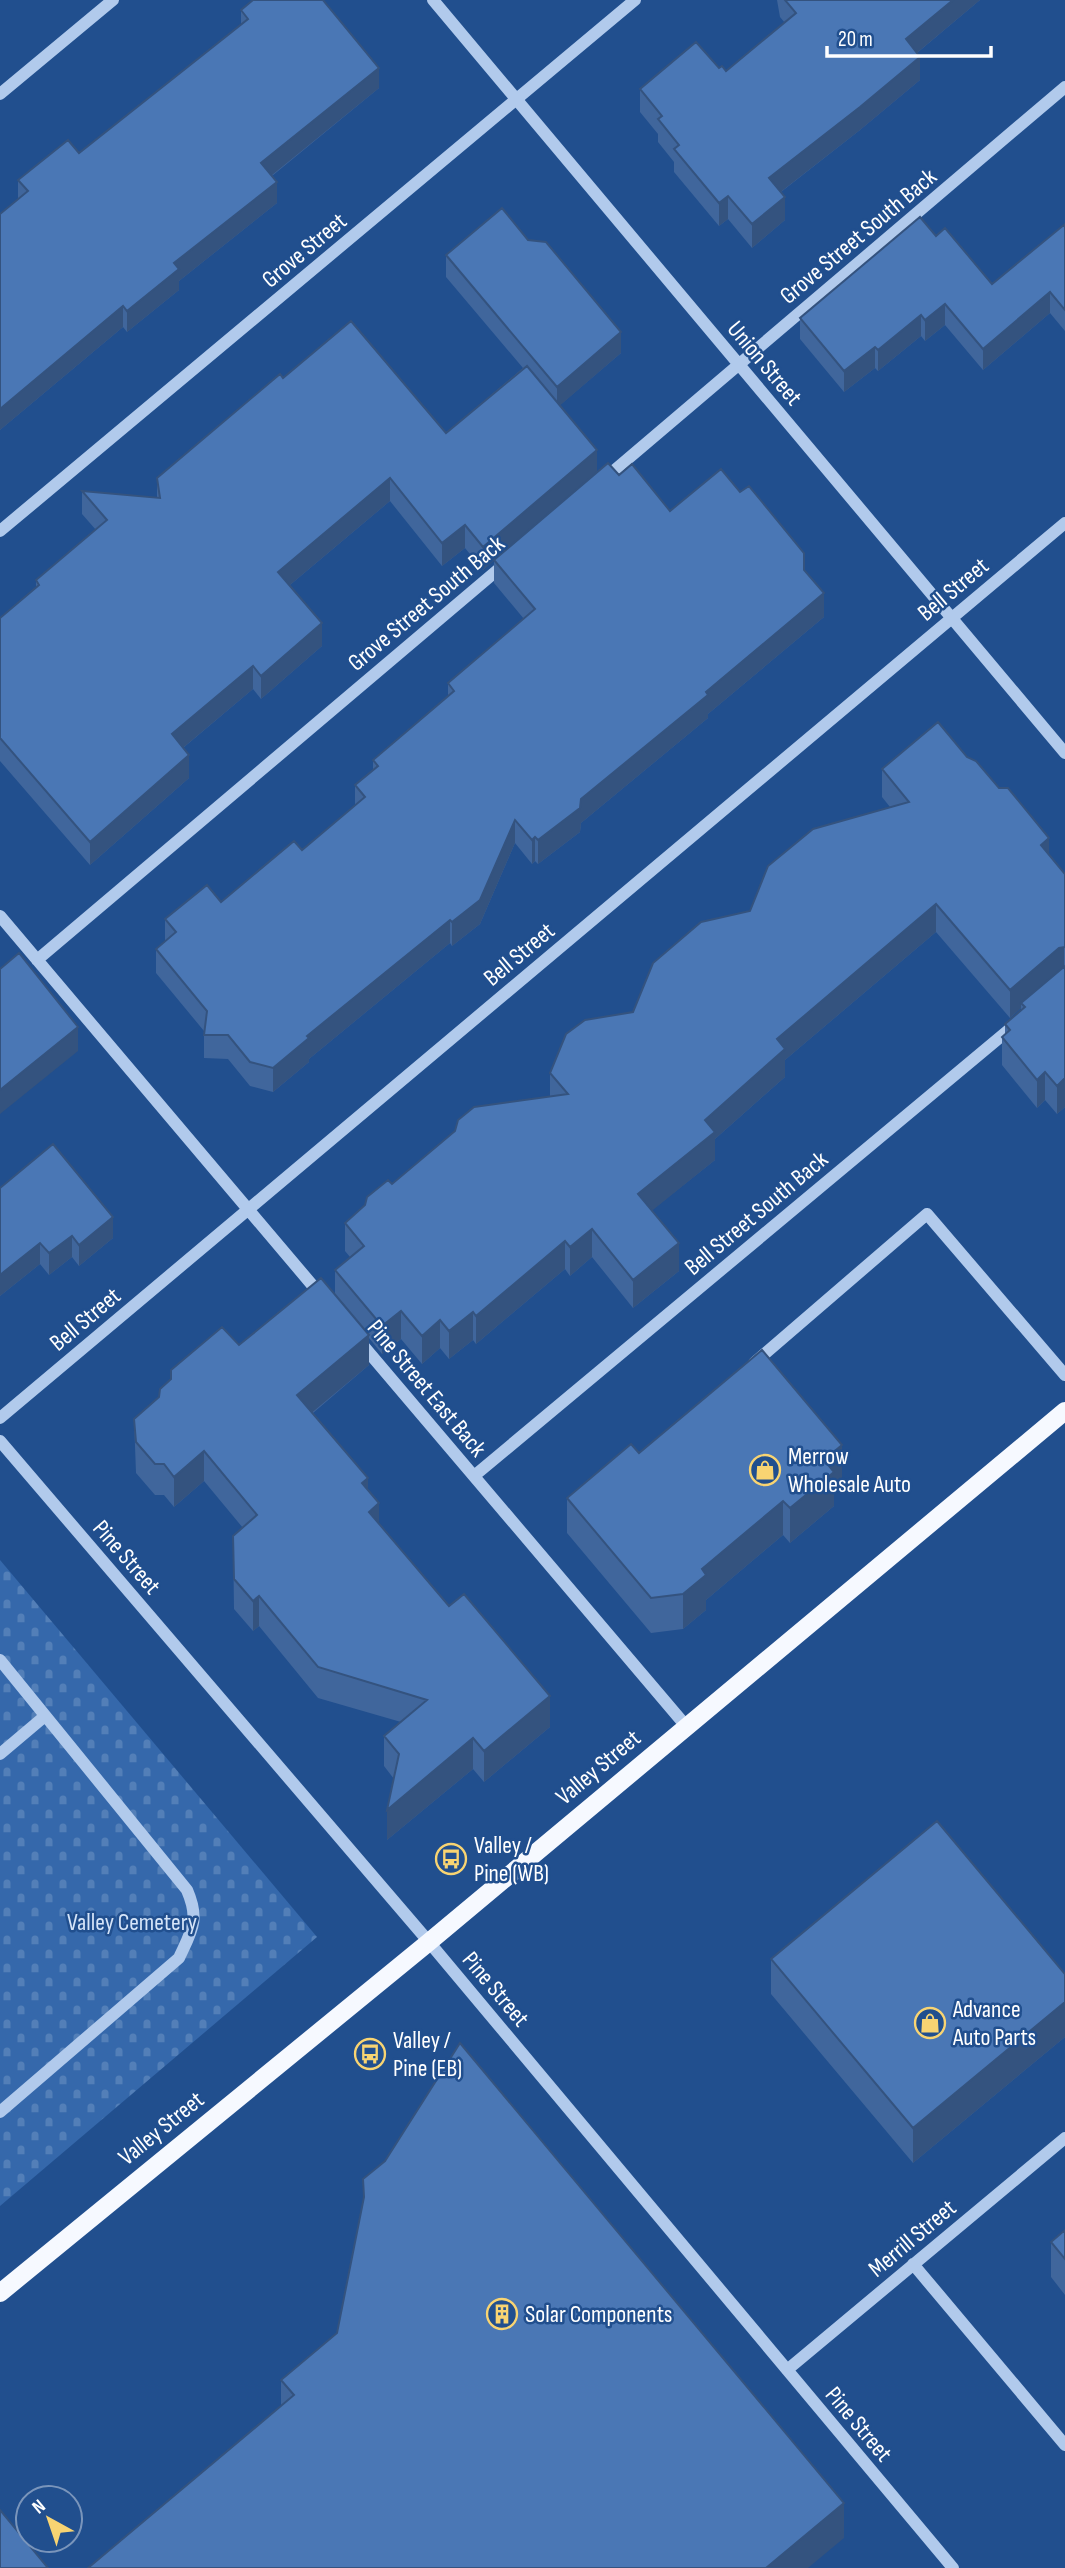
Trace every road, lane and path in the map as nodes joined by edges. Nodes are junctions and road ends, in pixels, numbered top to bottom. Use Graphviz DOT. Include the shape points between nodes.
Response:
graph roads {
  1 [pos="113,0"];
  2 [pos="433,0"];
  3 [pos="635,0"];
  4 [pos="1065,87"];
  5 [pos="0,94"];
  6 [pos="516,100"];
  7 [pos="739,365"];
  8 [pos="596,485"];
  9 [pos="1065,523"];
  10 [pos="0,531"];
  11 [pos="512,557"];
  12 [pos="952,618"];
  13 [pos="1065,753"];
  14 [pos="0,916"];
  15 [pos="37,960"];
  16 [pos="1022,1019"];
  17 [pos="248,1209"];
  18 [pos="330,1307"];
  19 [pos="348,1328"];
  20 [pos="747,1368"];
  21 [pos="1065,1375"];
  22 [pos="1065,1411"];
  23 [pos="0,1418"];
  24 [pos="0,1441"];
  25 [pos="474,1476"];
  26 [pos="0,1660"];
  27 [pos="45,1716"];
  28 [pos="686,1726"];
  29 [pos="0,1754"];
  30 [pos="429,1941"];
  31 [pos="0,2112"];
  32 [pos="1065,2138"];
  33 [pos="913,2264"];
  34 [pos="0,2293"];
  35 [pos="787,2370"];
  36 [pos="1065,2445"];
  37 [pos="953,2568"];
  1 -- 5 [label="street"];
  2 -- 6 [label="street, Union Street"];
  3 -- 6 [label="street, Grove Street"];
  4 -- 7 [label="street, Grove Street South Back"];
  6 -- 7 [label="street, Union Street"];
  6 -- 10 [label="street, Grove Street"];
  7 -- 8 [label="street, Grove Street South Back"];
  7 -- 12 [label="street, Union Street"];
  9 -- 12 [label="street, Bell Street"];
  11 -- 15 [label="street, Grove Street South Back"];
  12 -- 13 [label="street, Union Street"];
  12 -- 17 [label="street, Bell Street"];
  14 -- 15 [label="street"];
  15 -- 17 [label="street"];
  16 -- 25 [label="street, Bell Street South Back"];
  17 -- 18 [label="street"];
  17 -- 23 [label="street, Bell Street"];
  19 -- 25 [label="street, Pine Street East Back"];
  20 -- 21 [label="street" via="927,1214"];
  22 -- 28 [label="main road, Valley Street"];
  24 -- 30 [label="street, Pine Street"];
  25 -- 28 [label="street, Pine Street East Back"];
  26 -- 27 [label="street"];
  27 -- 29 [label="street"];
  27 -- 31 [label="street" via="187,1890 195,1907 192,1930 178,1958"];
  28 -- 30 [label="main road, Valley Street"];
  30 -- 34 [label="main road, Valley Street"];
  30 -- 35 [label="street, Pine Street"];
  32 -- 33 [label="street, Merrill Street"];
  33 -- 35 [label="street, Merrill Street"];
  33 -- 36 [label="street"];
  35 -- 37 [label="street, Pine Street"];
}
